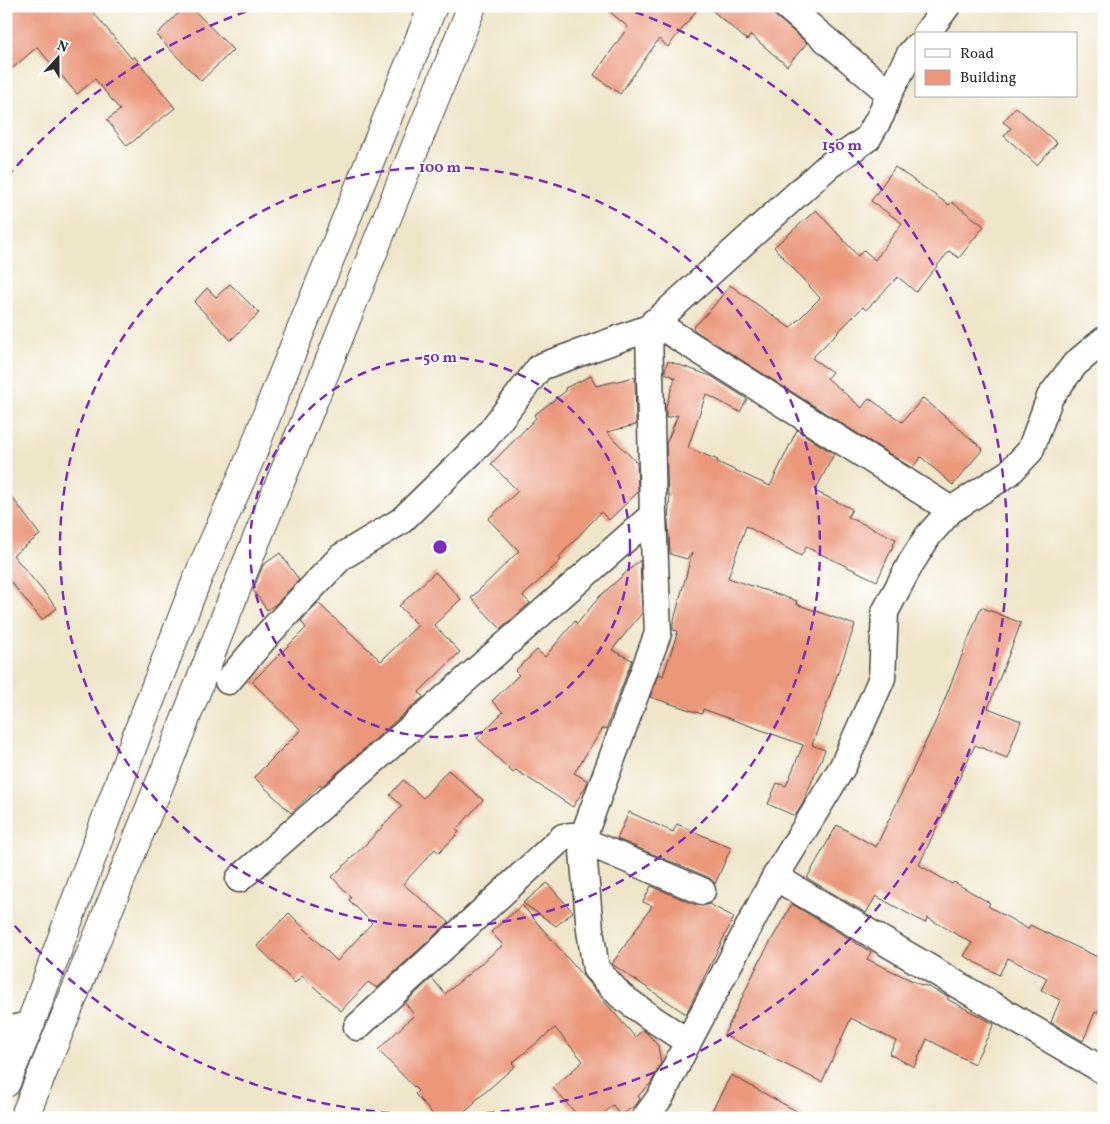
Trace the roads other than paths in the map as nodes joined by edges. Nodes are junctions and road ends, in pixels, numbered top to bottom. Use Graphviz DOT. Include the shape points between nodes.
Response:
graph roads {
  1 [pos="432,6"];
  2 [pos="472,6"];
  3 [pos="786,6"];
  4 [pos="947,6"];
  5 [pos="928,32"];
  6 [pos="915,48"];
  7 [pos="889,93"];
  8 [pos="652,325"];
  9 [pos="1104,340"];
  10 [pos="951,510"];
  11 [pos="652,515"];
  12 [pos="228,682"];
  13 [pos="582,840"];
  14 [pos="775,877"];
  15 [pos="239,880"];
  16 [pos="702,891"];
  17 [pos="18,1028"];
  18 [pos="358,1028"];
  19 [pos="688,1042"];
  20 [pos="1104,1071"];
  21 [pos="6,1083"];
  22 [pos="24,1118"];
  23 [pos="645,1118"];
  1 -- 17 [label="main road"];
  2 -- 22 [label="main road"];
  3 -- 7 [label="street"];
  4 -- 5 [label="street"];
  6 -- 7 [label="street"];
  7 -- 8 [label="street" via="868,138 827,167"];
  8 -- 10 [label="street"];
  8 -- 11 [label="street"];
  8 -- 12 [label="street" via="540,366 484,440 401,521 341,557 268,634"];
  9 -- 10 [label="street" via="1075,364 1050,397 1030,451 1009,473"];
  10 -- 14 [label="street" via="928,536 885,612 882,678 843,766"];
  11 -- 13 [label="street" via="658,633"];
  11 -- 15 [label="street"];
  13 -- 16 [label="street"];
  13 -- 18 [label="street" via="572,836 557,841"];
  13 -- 19 [label="street" via="596,970 621,996"];
  14 -- 19 [label="street"];
  14 -- 20 [label="street"];
  17 -- 21 [label="main road"];
  19 -- 23 [label="street" via="661,1096"];
}
